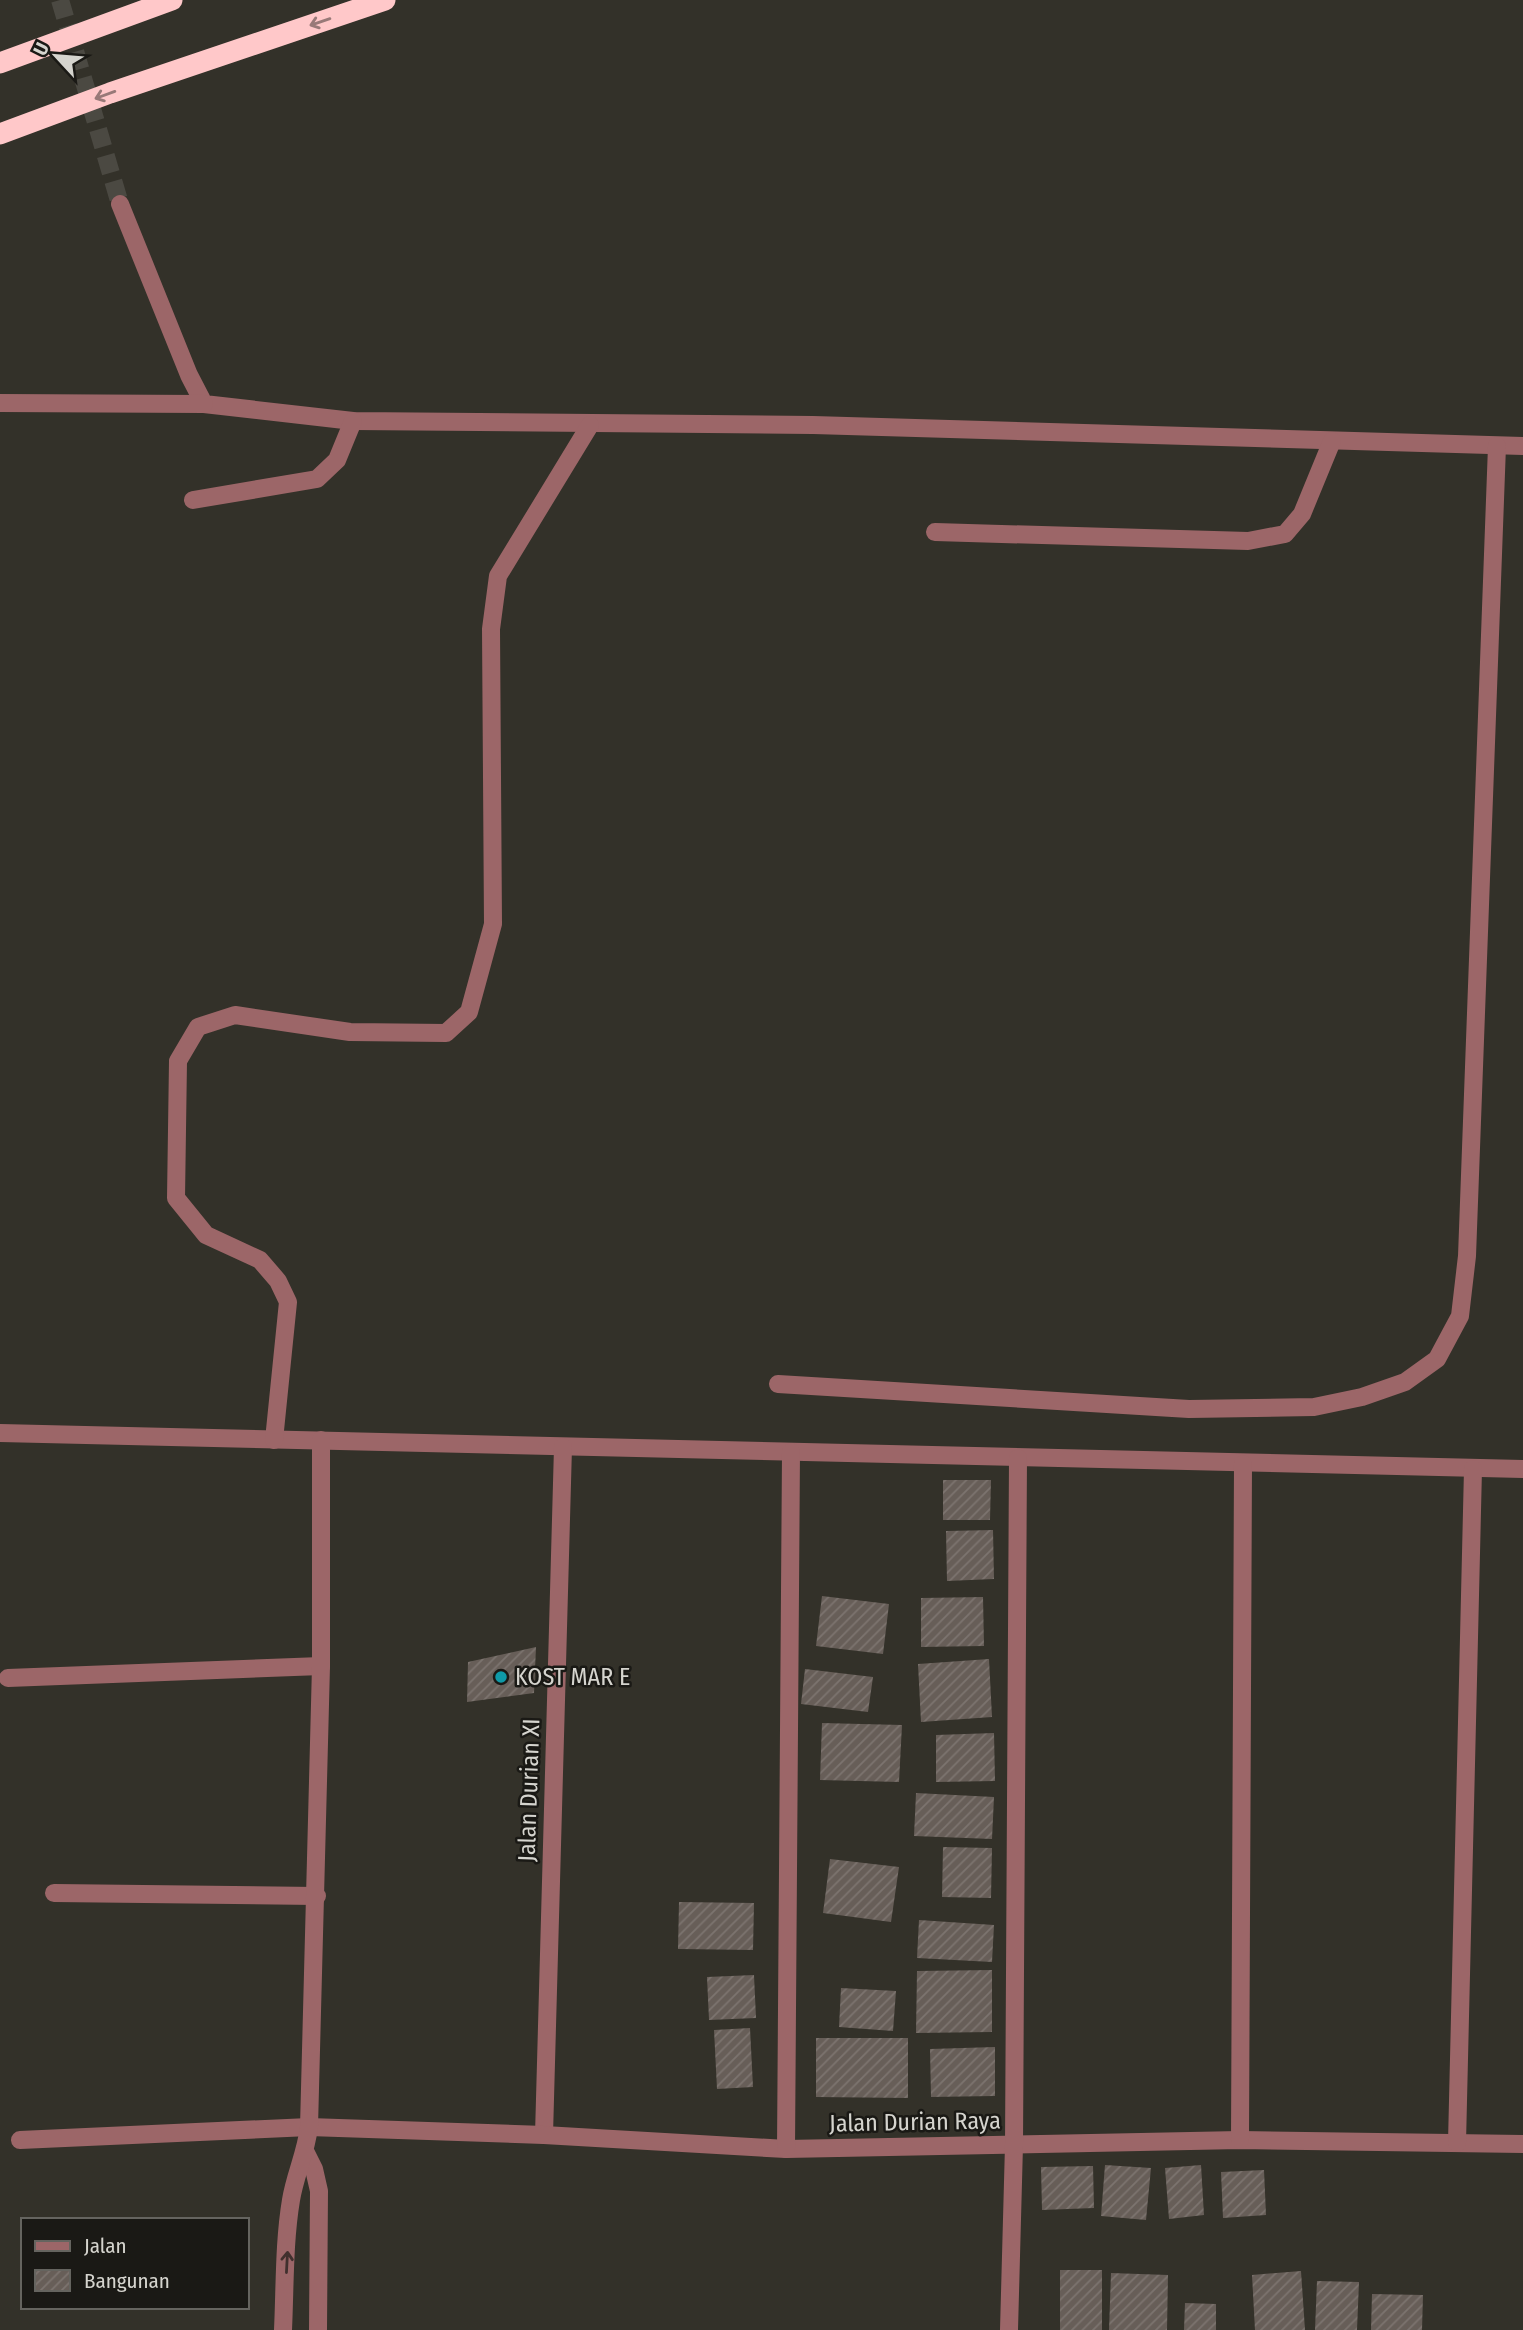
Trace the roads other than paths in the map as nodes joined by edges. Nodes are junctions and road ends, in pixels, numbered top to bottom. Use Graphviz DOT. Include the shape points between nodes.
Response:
graph roads {
  1 [pos="173,0"];
  2 [pos="385,0"];
  3 [pos="0,63"];
  4 [pos="0,134"];
  5 [pos="120,204"];
  6 [pos="0,403"];
  7 [pos="204,404"];
  8 [pos="353,421"];
  9 [pos="590,425"];
  10 [pos="1332,441"];
  11 [pos="1497,446"];
  12 [pos="1523,446"];
  13 [pos="193,500"];
  14 [pos="935,532"];
  15 [pos="778,1384"];
  16 [pos="0,1433"];
  17 [pos="274,1440"];
  18 [pos="321,1440"];
  19 [pos="563,1447"];
  20 [pos="791,1452"];
  21 [pos="1018,1458"];
  22 [pos="1243,1464"];
  23 [pos="1473,1469"];
  24 [pos="1523,1469"];
  25 [pos="321,1666"];
  26 [pos="8,1678"];
  27 [pos="54,1893"];
  28 [pos="317,1896"];
  29 [pos="309,2127"];
  30 [pos="544,2135"];
  31 [pos="20,2140"];
  32 [pos="1240,2140"];
  33 [pos="1457,2143"];
  34 [pos="1523,2144"];
  35 [pos="1014,2145"];
  36 [pos="786,2149"];
  37 [pos="306,2153"];
  38 [pos="283,2330"];
  39 [pos="318,2330"];
  40 [pos="1009,2330"];
  1 -- 3 [label="highway"];
  2 -- 4 [label="highway, one-way"];
  5 -- 7 [label="street" via="188,375"];
  6 -- 7 [label="street"];
  7 -- 8 [label="street"];
  8 -- 9 [label="street"];
  8 -- 13 [label="street" via="337,460 317,480"];
  9 -- 10 [label="street" via="813,425"];
  9 -- 17 [label="street" via="498,576 491,629 493,924 469,1012 446,1032 350,1032 235,1015 198,1027 178,1061 176,1198 206,1235 260,1260 288,1302"];
  10 -- 11 [label="street"];
  10 -- 14 [label="street" via="1302,514 1284,534 1248,541"];
  11 -- 12 [label="street"];
  11 -- 15 [label="street" via="1467,1256 1460,1316 1437,1360 1405,1382 1362,1398 1314,1407 1189,1409"];
  16 -- 17 [label="street"];
  17 -- 18 [label="street"];
  18 -- 19 [label="street"];
  18 -- 25 [label="street"];
  19 -- 20 [label="street"];
  19 -- 30 [label="street, Jalan Durian XI"];
  20 -- 21 [label="street"];
  20 -- 36 [label="street"];
  21 -- 22 [label="street"];
  21 -- 35 [label="street"];
  22 -- 23 [label="street"];
  22 -- 32 [label="street"];
  23 -- 24 [label="street"];
  23 -- 33 [label="street"];
  25 -- 26 [label="street"];
  25 -- 28 [label="street"];
  27 -- 28 [label="street"];
  28 -- 29 [label="street"];
  29 -- 30 [label="street, Jalan Durian Raya"];
  29 -- 31 [label="street, Jalan Durian Raya"];
  29 -- 37 [label="street"];
  30 -- 36 [label="street, Jalan Durian Raya"];
  32 -- 33 [label="street, Jalan Durian Raya"];
  32 -- 35 [label="street, Jalan Durian Raya"];
  33 -- 34 [label="street, Jalan Durian Raya"];
  35 -- 36 [label="street, Jalan Durian Raya"];
  35 -- 40 [label="street"];
  38 -- 37 [label="street, one-way" via="290,2204"];
  37 -- 39 [label="street" via="319,2191"];
}
